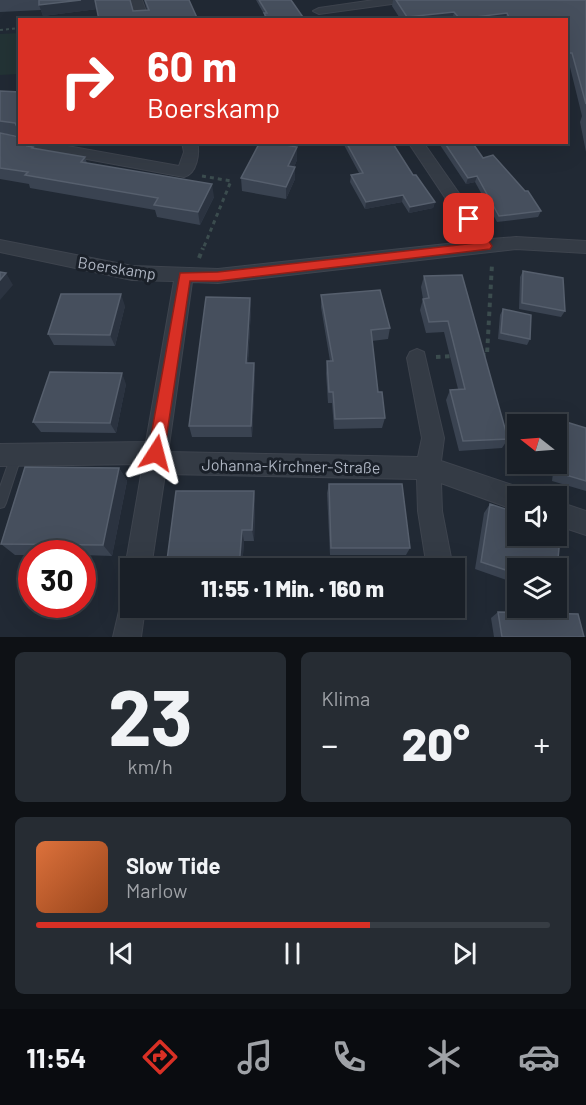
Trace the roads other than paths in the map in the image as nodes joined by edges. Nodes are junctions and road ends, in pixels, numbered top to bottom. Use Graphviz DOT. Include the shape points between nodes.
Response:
graph roads {
  1 [pos="136,0"];
  2 [pos="310,0"];
  3 [pos="399,0"];
  4 [pos="322,15"];
  5 [pos="142,18"];
  6 [pos="0,139"];
  7 [pos="18,142"];
  8 [pos="28,144"];
  9 [pos="190,144"];
  10 [pos="416,144"];
  11 [pos="0,246"];
  12 [pos="486,246"];
  13 [pos="586,247"];
  14 [pos="190,276"];
  15 [pos="417,358"];
  16 [pos="8,455"];
  17 [pos="155,458"];
  18 [pos="428,468"];
  19 [pos="507,495"];
  20 [pos="0,503"];
  21 [pos="567,517"];
  22 [pos="586,523"];
  23 [pos="140,558"];
  24 [pos="438,558"];
  25 [pos="130,618"];
  26 [pos="127,637"];
  1 -- 5 [label="street"];
  2 -- 4 [label="street"];
  3 -- 4 [label="street"];
  6 -- 7 [label="street"];
  8 -- 9 [label="street" via="184,172 192,152"];
  10 -- 12 [label="street"];
  11 -- 14 [label="street, Boerskamp" via="132,273"];
  12 -- 13 [label="street, Boerskamp" via="546,243"];
  12 -- 14 [label="street, Boerskamp"];
  14 -- 17 [label="street"];
  15 -- 18 [label="street" via="433,438"];
  16 -- 17 [label="street, Johanna-Kirchner-Straße"];
  16 -- 20 [label="lane"];
  17 -- 18 [label="street, Johanna-Kirchner-Straße"];
  17 -- 23 [label="street"];
  18 -- 19 [label="street, Johanna-Kirchner-Straße"];
  18 -- 24 [label="street"];
  21 -- 22 [label="street"];
  25 -- 26 [label="street"];
}
